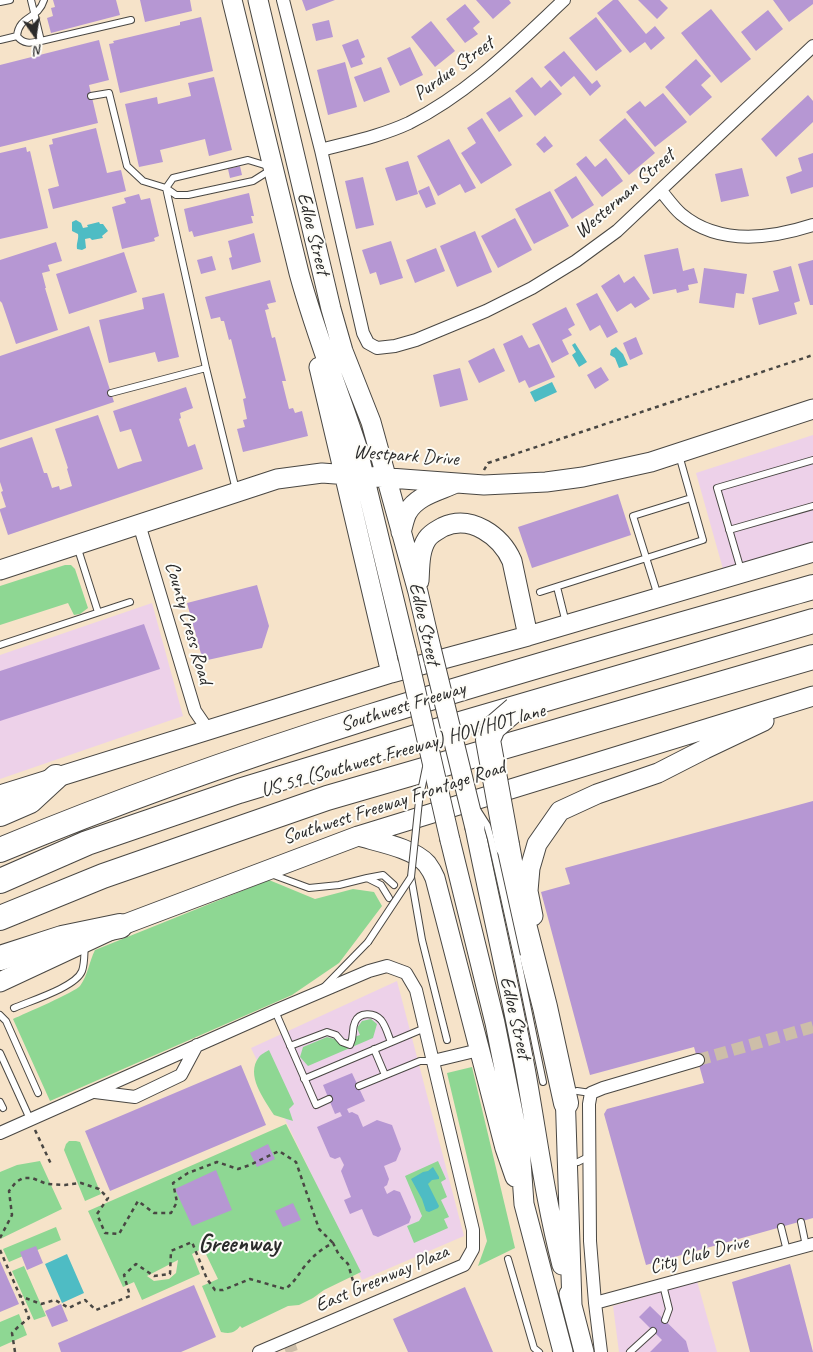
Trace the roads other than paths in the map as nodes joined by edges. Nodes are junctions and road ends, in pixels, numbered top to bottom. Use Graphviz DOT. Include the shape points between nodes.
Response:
graph roads {
  1 [pos="10,0"];
  2 [pos="31,0"];
  3 [pos="44,0"];
  4 [pos="232,0"];
  5 [pos="258,0"];
  6 [pos="282,0"];
  7 [pos="564,0"];
  8 [pos="0,2"];
  9 [pos="35,15"];
  10 [pos="131,20"];
  11 [pos="16,36"];
  12 [pos="0,40"];
  13 [pos="41,41"];
  14 [pos="813,46"];
  15 [pos="92,96"];
  16 [pos="321,150"];
  17 [pos="297,163"];
  18 [pos="273,168"];
  19 [pos="166,188"];
  20 [pos="661,191"];
  21 [pos="813,225"];
  22 [pos="309,309"];
  23 [pos="378,348"];
  24 [pos="206,368"];
  25 [pos="111,393"];
  26 [pos="813,409"];
  27 [pos="678,454"];
  28 [pos="813,460"];
  29 [pos="344,475"];
  30 [pos="364,476"];
  31 [pos="386,478"];
  32 [pos="456,483"];
  33 [pos="236,492"];
  34 [pos="691,498"];
  35 [pos="813,506"];
  36 [pos="139,524"];
  37 [pos="730,530"];
  38 [pos="401,532"];
  39 [pos="77,545"];
  40 [pos="813,552"];
  41 [pos="646,558"];
  42 [pos="0,570"];
  43 [pos="742,573"];
  44 [pos="557,587"];
  45 [pos="813,587"];
  46 [pos="540,592"];
  47 [pos="418,595"];
  48 [pos="658,598"];
  49 [pos="130,602"];
  50 [pos="98,612"];
  51 [pos="813,621"];
  52 [pos="567,624"];
  53 [pos="813,633"];
  54 [pos="528,636"];
  55 [pos="0,645"];
  56 [pos="813,657"];
  57 [pos="391,674"];
  58 [pos="813,697"];
  59 [pos="514,709"];
  60 [pos="451,727"];
  61 [pos="208,730"];
  62 [pos="428,744"];
  63 [pos="56,777"];
  64 [pos="0,795"];
  65 [pos="0,814"];
  66 [pos="358,836"];
  67 [pos="0,850"];
  68 [pos="262,872"];
  69 [pos="411,876"];
  70 [pos="367,878"];
  71 [pos="0,881"];
  72 [pos="394,885"];
  73 [pos="0,889"];
  74 [pos="389,898"];
  75 [pos="0,918"];
  76 [pos="120,926"];
  77 [pos="85,943"];
  78 [pos="510,957"];
  79 [pos="0,958"];
  80 [pos="0,982"];
  81 [pos="319,992"];
  82 [pos="14,1008"];
  83 [pos="275,1011"];
  84 [pos="0,1015"];
  85 [pos="425,1028"];
  86 [pos="447,1040"];
  87 [pos="391,1042"];
  88 [pos="197,1045"];
  89 [pos="290,1046"];
  90 [pos="374,1049"];
  91 [pos="479,1050"];
  92 [pos="0,1053"];
  93 [pos="698,1060"];
  94 [pos="433,1061"];
  95 [pos="385,1075"];
  96 [pos="304,1079"];
  97 [pos="543,1082"];
  98 [pos="359,1086"];
  99 [pos="93,1091"];
  100 [pos="38,1093"];
  101 [pos="591,1093"];
  102 [pos="571,1097"];
  103 [pos="329,1099"];
  104 [pos="30,1119"];
  105 [pos="0,1133"];
  106 [pos="524,1204"];
  107 [pos="801,1222"];
  108 [pos="781,1227"];
  109 [pos="810,1245"];
  110 [pos="787,1251"];
  111 [pos="508,1259"];
  112 [pos="663,1285"];
  113 [pos="594,1303"];
  114 [pos="572,1306"];
  115 [pos="665,1320"];
  116 [pos="653,1331"];
  117 [pos="265,1351"];
  118 [pos="539,1352"];
  119 [pos="563,1352"];
  120 [pos="584,1352"];
  121 [pos="601,1352"];
  122 [pos="630,1352"];
  1 -- 8 [label="lane"];
  2 -- 9 [label="lane"];
  3 -- 9 [label="lane"];
  4 -- 18 [label="main road, Edloe Street"];
  5 -- 17 [label="main road, Edloe Street"];
  6 -- 16 [label="street, Edloe Street"];
  7 -- 16 [label="street, Purdue Street" via="488,71 456,96 407,124 372,138"];
  9 -- 11 [label="lane" via="22,22"];
  9 -- 13 [label="lane"];
  10 -- 13 [label="lane"];
  11 -- 12 [label="lane"];
  11 -- 13 [label="lane" via="26,43"];
  14 -- 20 [label="street, Westerman Street"];
  15 -- 19 [label="lane" via="109,92 128,166 143,181"];
  16 -- 23 [label="street, Edloe Street" via="364,333 368,343"];
  17 -- 18 [label="main road"];
  17 -- 31 [label="main road, Edloe Street" via="338,334 371,422"];
  18 -- 19 [label="lane" via="253,180 188,195 176,195"];
  18 -- 19 [label="lane" via="248,160 173,178"];
  18 -- 22 [label="main road, Edloe Street"];
  19 -- 24 [label="lane"];
  20 -- 21 [label="street" via="680,213 695,224 735,236 775,236"];
  20 -- 23 [label="street, Westerman Street" via="617,231 532,288 416,340"];
  22 -- 29 [label="main road"];
  22 -- 30 [label="main road, Edloe Street" via="351,425"];
  24 -- 25 [label="lane"];
  24 -- 33 [label="lane"];
  26 -- 27 [label="main road, Westpark Drive"];
  27 -- 32 [label="main road, Westpark Drive" via="546,482"];
  27 -- 34 [label="lane"];
  28 -- 37 [label="lane" via="717,488"];
  29 -- 30 [label="main road, Westpark Drive"];
  29 -- 33 [label="main road, Westpark Drive" via="322,473 277,479"];
  29 -- 57 [label="main road"];
  30 -- 31 [label="main road, Westpark Drive"];
  30 -- 62 [label="main road, Edloe Street, bridge"];
  31 -- 32 [label="main road, Westpark Drive"];
  31 -- 38 [label="main road, Edloe Street"];
  32 -- 38 [label="main road" via="414,504 407,513"];
  33 -- 36 [label="main road, Westpark Drive"];
  34 -- 41 [label="lane" via="703,540"];
  34 -- 41 [label="lane" via="633,516"];
  35 -- 37 [label="lane"];
  36 -- 39 [label="main road, Westpark Drive"];
  36 -- 61 [label="street, County Cress Road" via="195,711"];
  37 -- 43 [label="lane"];
  38 -- 47 [label="main road, Edloe Street"];
  39 -- 42 [label="main road, Westpark Drive"];
  39 -- 50 [label="lane"];
  40 -- 43 [label="main road"];
  41 -- 44 [label="lane"];
  41 -- 48 [label="lane"];
  43 -- 48 [label="main road"];
  44 -- 46 [label="lane"];
  44 -- 52 [label="lane"];
  45 -- 67 [label="highway, Southwest Freeway" via="332,728 85,814"];
  47 -- 54 [label="main road" via="422,551 428,538 447,525 472,525 494,536 508,552"];
  47 -- 60 [label="main road, Edloe Street, bridge"];
  48 -- 52 [label="main road"];
  49 -- 50 [label="lane"];
  50 -- 55 [label="lane"];
  51 -- 59 [label="highway"];
  52 -- 54 [label="main road"];
  53 -- 73 [label="highway, US 59 (Southwest Freeway) HOV/HOT lane" via="258,793 196,813"];
  54 -- 57 [label="main road"];
  56 -- 75 [label="highway" via="327,798 103,876"];
  57 -- 61 [label="main road"];
  58 -- 66 [label="main road, Southwest Freeway Frontage Road"];
  58 -- 102 [label="main road" via="658,773 560,811 536,844 528,891"];
  59 -- 60 [label="highway"];
  59 -- 102 [label="highway, bridge" via="493,728 488,740 515,888"];
  60 -- 62 [label="highway"];
  60 -- 78 [label="main road, Edloe Street, bridge"];
  61 -- 63 [label="main road"];
  62 -- 69 [label="lane, bridge"];
  62 -- 71 [label="highway" via="239,791 87,844"];
  62 -- 106 [label="main road, Edloe Street, bridge" via="520,1147"];
  63 -- 64 [label="main road"];
  63 -- 65 [label="highway" via="30,801"];
  66 -- 68 [label="main road, Southwest Freeway Frontage Road"];
  66 -- 91 [label="main road" via="392,845 428,864 439,891"];
  68 -- 70 [label="lane" via="309,888 339,886"];
  68 -- 76 [label="main road, Southwest Freeway Frontage Road"];
  69 -- 81 [label="lane, bridge" via="368,942"];
  69 -- 86 [label="lane" via="422,940"];
  70 -- 72 [label="lane" via="383,875"];
  70 -- 74 [label="lane" via="381,885"];
  76 -- 77 [label="main road, Southwest Freeway Frontage Road"];
  76 -- 79 [label="highway" via="62,938"];
  77 -- 80 [label="main road, Southwest Freeway Frontage Road"];
  77 -- 82 [label="lane" via="84,964 79,977 71,984"];
  78 -- 97 [label="lane"];
  78 -- 114 [label="main road, Edloe Street" via="514,1008 554,1232"];
  81 -- 83 [label="street, East Greenway Plaza"];
  81 -- 85 [label="street, East Greenway Plaza" via="387,966 406,973 411,981"];
  83 -- 88 [label="street, East Greenway Plaza"];
  83 -- 89 [label="lane"];
  84 -- 100 [label="lane" via="6,1021"];
  85 -- 87 [label="lane"];
  85 -- 94 [label="street, East Greenway Plaza"];
  87 -- 89 [label="lane" via="382,1022 367,1014 356,1020 350,1045 327,1032"];
  87 -- 90 [label="lane"];
  88 -- 99 [label="street, East Greenway Plaza"];
  88 -- 99 [label="street" via="182,1075 135,1097"];
  89 -- 96 [label="lane"];
  90 -- 95 [label="lane"];
  90 -- 96 [label="lane"];
  91 -- 94 [label="street"];
  91 -- 106 [label="main road" via="505,1148"];
  92 -- 104 [label="lane"];
  93 -- 101 [label="street"];
  94 -- 95 [label="lane" via="420,1061"];
  94 -- 117 [label="street, East Greenway Plaza" via="473,1230 473,1249 464,1265"];
  95 -- 98 [label="lane"];
  96 -- 103 [label="lane" via="316,1105"];
  99 -- 104 [label="street, East Greenway Plaza"];
  101 -- 102 [label="lane"];
  101 -- 113 [label="street" via="583,1160"];
  102 -- 114 [label="main road"];
  104 -- 105 [label="street, East Greenway Plaza"];
  106 -- 119 [label="main road, Edloe Street"];
  107 -- 109 [label="lane"];
  108 -- 110 [label="lane"];
  109 -- 110 [label="street, City Club Drive"];
  110 -- 112 [label="street, City Club Drive"];
  111 -- 118 [label="lane" via="534,1348"];
  112 -- 113 [label="street, City Club Drive"];
  112 -- 115 [label="lane" via="669,1309"];
  113 -- 121 [label="street"];
  114 -- 120 [label="main road, Edloe Street"];
  116 -- 122 [label="lane"];
}
